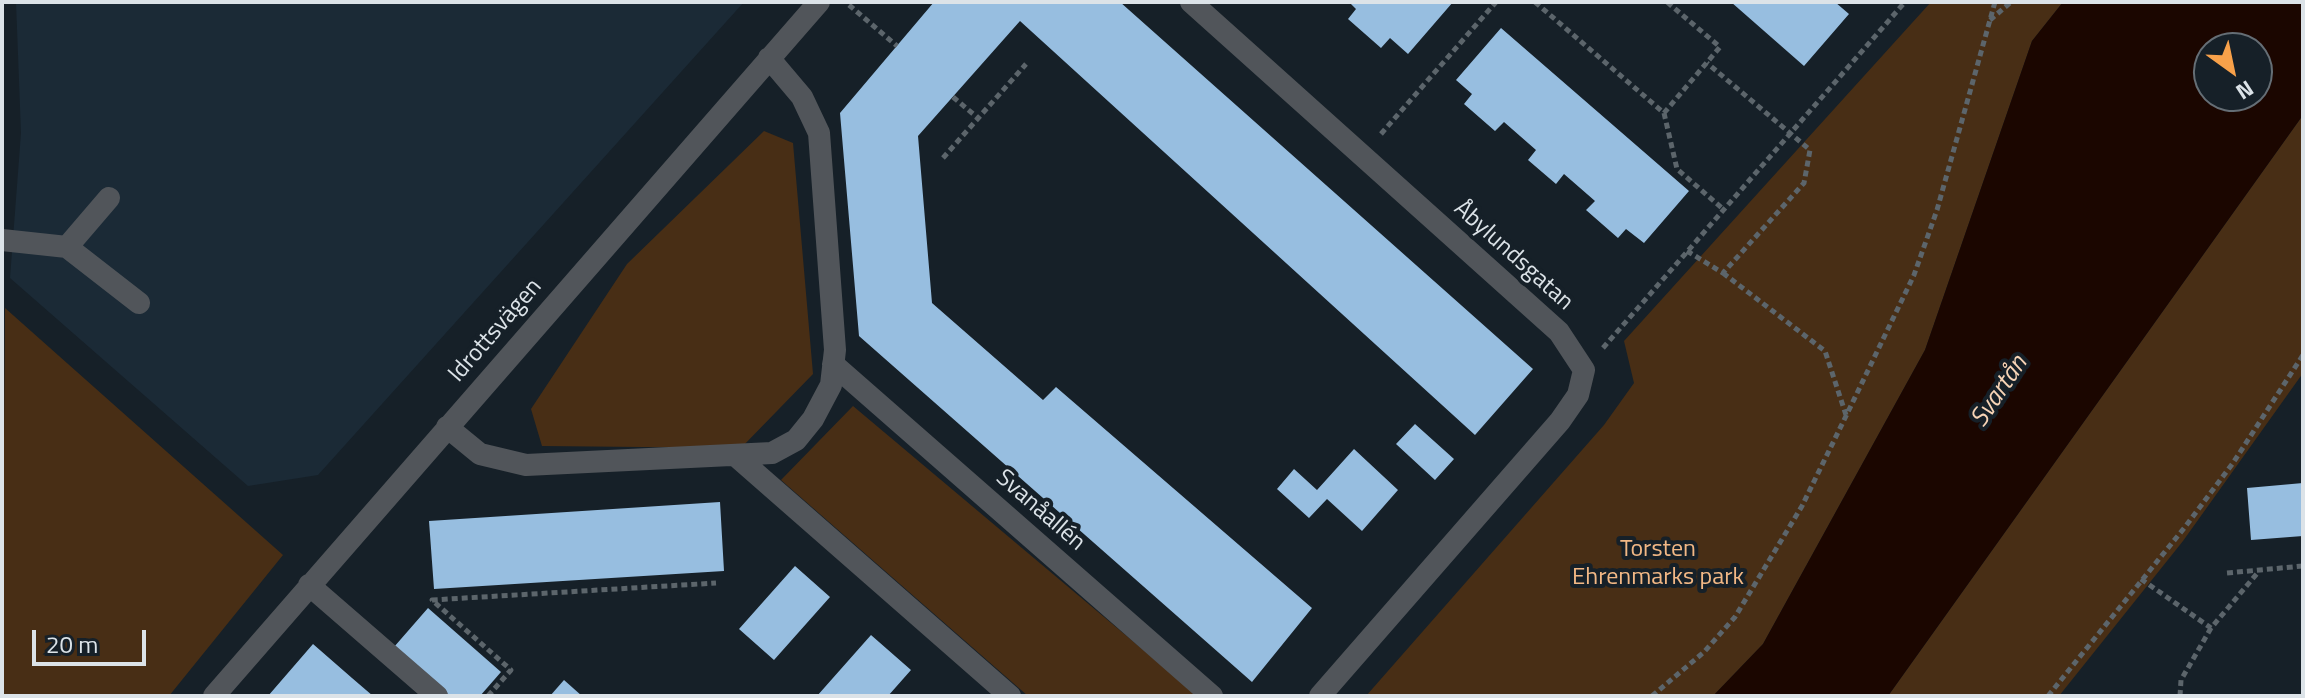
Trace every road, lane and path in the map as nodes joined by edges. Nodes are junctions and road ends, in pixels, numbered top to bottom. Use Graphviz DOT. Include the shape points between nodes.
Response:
graph roads {
  1 [pos="819,2"];
  2 [pos="846,2"];
  3 [pos="1191,2"];
  4 [pos="1496,2"];
  5 [pos="1535,2"];
  6 [pos="1667,2"];
  7 [pos="1905,2"];
  8 [pos="1995,2"];
  9 [pos="2011,2"];
  10 [pos="1989,21"];
  11 [pos="897,46"];
  12 [pos="769,58"];
  13 [pos="1707,63"];
  14 [pos="1026,64"];
  15 [pos="953,97"];
  16 [pos="1664,113"];
  17 [pos="978,118"];
  18 [pos="1790,134"];
  19 [pos="1362,155"];
  20 [pos="943,158"];
  21 [pos="109,198"];
  22 [pos="1723,209"];
  23 [pos="2,240"];
  24 [pos="67,247"];
  25 [pos="1687,251"];
  26 [pos="1723,273"];
  27 [pos="139,303"];
  28 [pos="2303,355"];
  29 [pos="833,364"];
  30 [pos="1584,370"];
  31 [pos="1846,416"];
  32 [pos="447,427"];
  33 [pos="736,456"];
  34 [pos="2303,566"];
  35 [pos="2260,570"];
  36 [pos="2227,573"];
  37 [pos="2141,579"];
  38 [pos="716,583"];
  39 [pos="309,585"];
  40 [pos="2211,628"];
  41 [pos="214,696"];
  42 [pos="437,696"];
  43 [pos="488,696"];
  44 [pos="1010,696"];
  45 [pos="1212,696"];
  46 [pos="1320,696"];
  47 [pos="1652,696"];
  48 [pos="2048,696"];
  49 [pos="2180,696"];
  1 -- 12 [label="street, Idrottsvägen"];
  2 -- 11 [label="path"];
  3 -- 19 [label="street, Åbylundsgatan"];
  4 -- 19 [label="path"];
  5 -- 16 [label="path"];
  6 -- 13 [label="path" via="1720,47"];
  7 -- 18 [label="path"];
  8 -- 10 [label="path"];
  9 -- 10 [label="path"];
  10 -- 31 [label="path" via="1914,275"];
  12 -- 29 [label="street" via="802,97 819,133"];
  12 -- 32 [label="street, Idrottsvägen"];
  13 -- 16 [label="path"];
  13 -- 18 [label="path"];
  14 -- 17 [label="path"];
  15 -- 17 [label="path"];
  16 -- 22 [label="path" via="1677,169"];
  17 -- 20 [label="path"];
  18 -- 22 [label="path"];
  18 -- 26 [label="path" via="1810,150 1804,183"];
  19 -- 30 [label="street, Åbylundsgatan" via="1559,332"];
  21 -- 24 [label="street"];
  22 -- 25 [label="path"];
  23 -- 24 [label="street"];
  24 -- 27 [label="street"];
  25 -- 26 [label="path"];
  25 -- 30 [label="path"];
  26 -- 31 [label="path" via="1825,351"];
  28 -- 37 [label="path" via="2233,463"];
  29 -- 33 [label="street" via="831,385 796,440 772,453"];
  29 -- 45 [label="street, Svanåallén"];
  30 -- 46 [label="street" via="1578,395 1560,421"];
  31 -- 47 [label="path" via="1802,506 1735,617"];
  32 -- 33 [label="street" via="480,454 526,465"];
  32 -- 39 [label="street, Idrottsvägen"];
  33 -- 44 [label="street"];
  34 -- 35 [label="path"];
  35 -- 36 [label="path"];
  35 -- 40 [label="path"];
  37 -- 40 [label="path"];
  37 -- 48 [label="path"];
  38 -- 43 [label="path" via="432,600 511,670"];
  39 -- 41 [label="street, Idrottsvägen"];
  39 -- 42 [label="street"];
  40 -- 49 [label="path" via="2181,680"];
}
